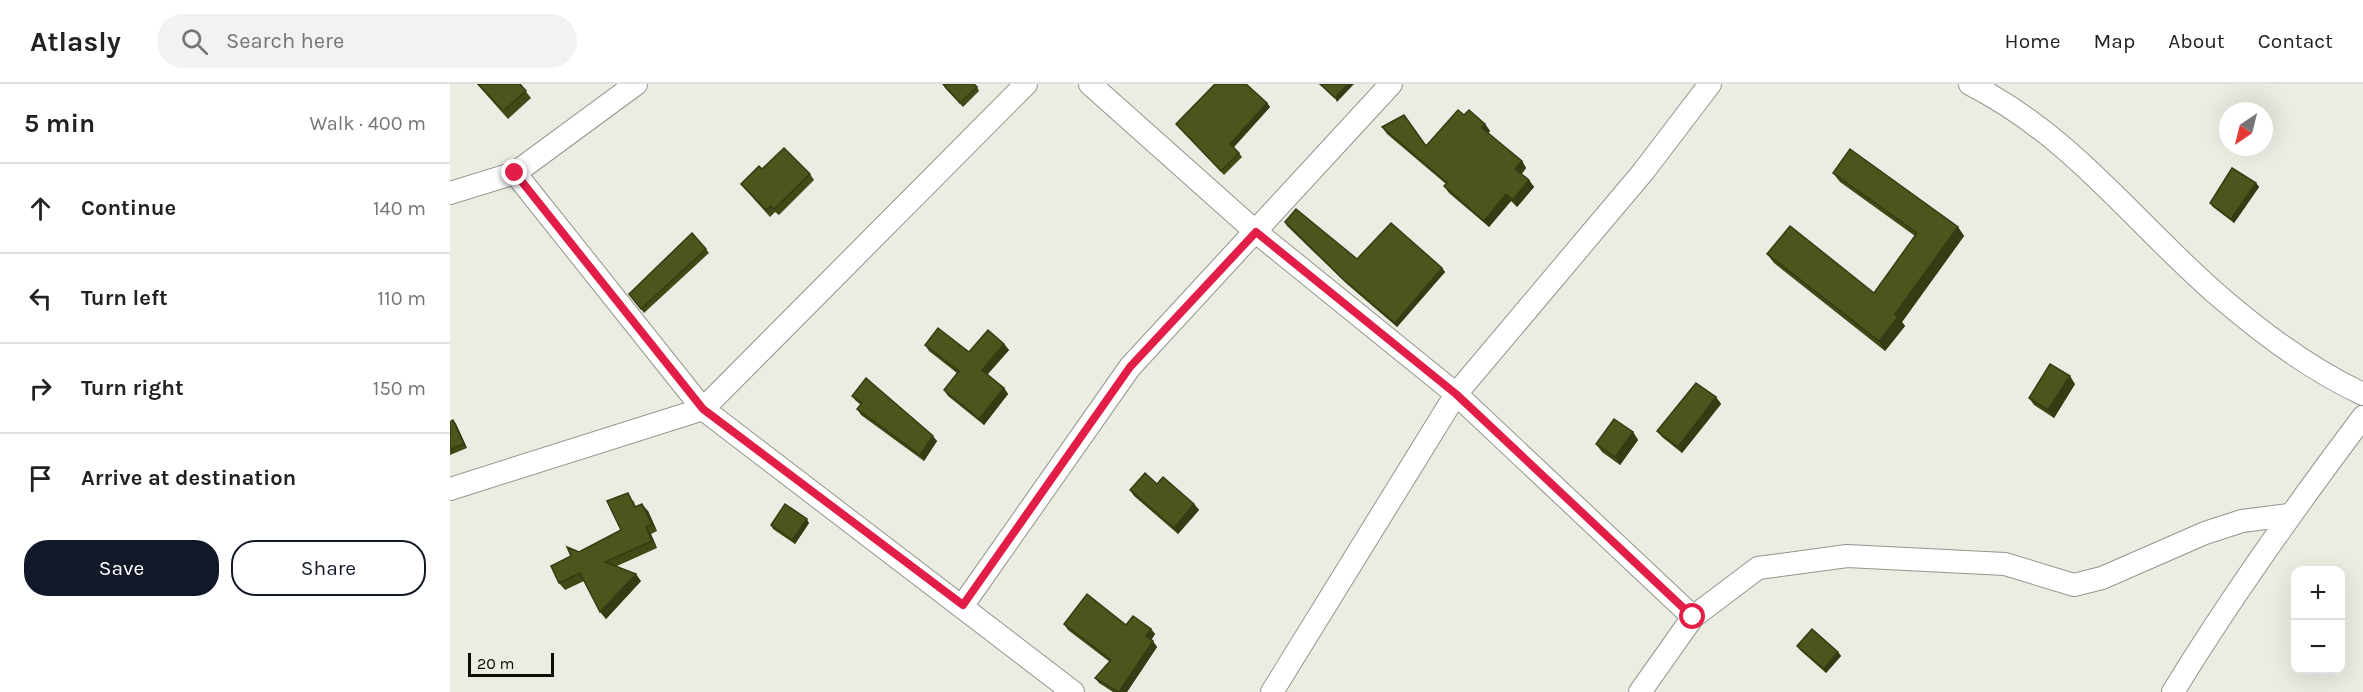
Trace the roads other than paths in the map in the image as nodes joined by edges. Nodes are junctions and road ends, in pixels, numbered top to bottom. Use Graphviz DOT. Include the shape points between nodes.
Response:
graph roads {
  1 [pos="636,84"];
  2 [pos="1026,84"];
  3 [pos="1090,84"];
  4 [pos="1391,84"];
  5 [pos="1710,84"];
  6 [pos="1970,84"];
  7 [pos="515,173"];
  8 [pos="450,193"];
  9 [pos="1256,232"];
  10 [pos="1456,394"];
  11 [pos="2363,394"];
  12 [pos="703,409"];
  13 [pos="2363,417"];
  14 [pos="450,489"];
  15 [pos="2289,515"];
  16 [pos="963,605"];
  17 [pos="1693,617"];
  18 [pos="1073,692"];
  19 [pos="1272,692"];
  20 [pos="1640,692"];
  21 [pos="2173,692"];
  1 -- 7 [label="street"];
  2 -- 12 [label="street"];
  3 -- 9 [label="street"];
  4 -- 9 [label="street"];
  5 -- 10 [label="street" via="1643,172"];
  6 -- 11 [label="street" via="2025,116 2089,168 2218,296 2277,343 2335,381"];
  7 -- 8 [label="street"];
  7 -- 12 [label="street"];
  9 -- 10 [label="street"];
  9 -- 16 [label="street" via="1130,367"];
  10 -- 17 [label="street"];
  10 -- 19 [label="street"];
  12 -- 14 [label="street"];
  12 -- 16 [label="street"];
  13 -- 15 [label="street"];
  15 -- 17 [label="street" via="2242,521 2205,533 2102,578 2074,585 2005,564 1847,556 1758,568"];
  15 -- 21 [label="street"];
  16 -- 18 [label="street"];
  17 -- 20 [label="street"];
}
